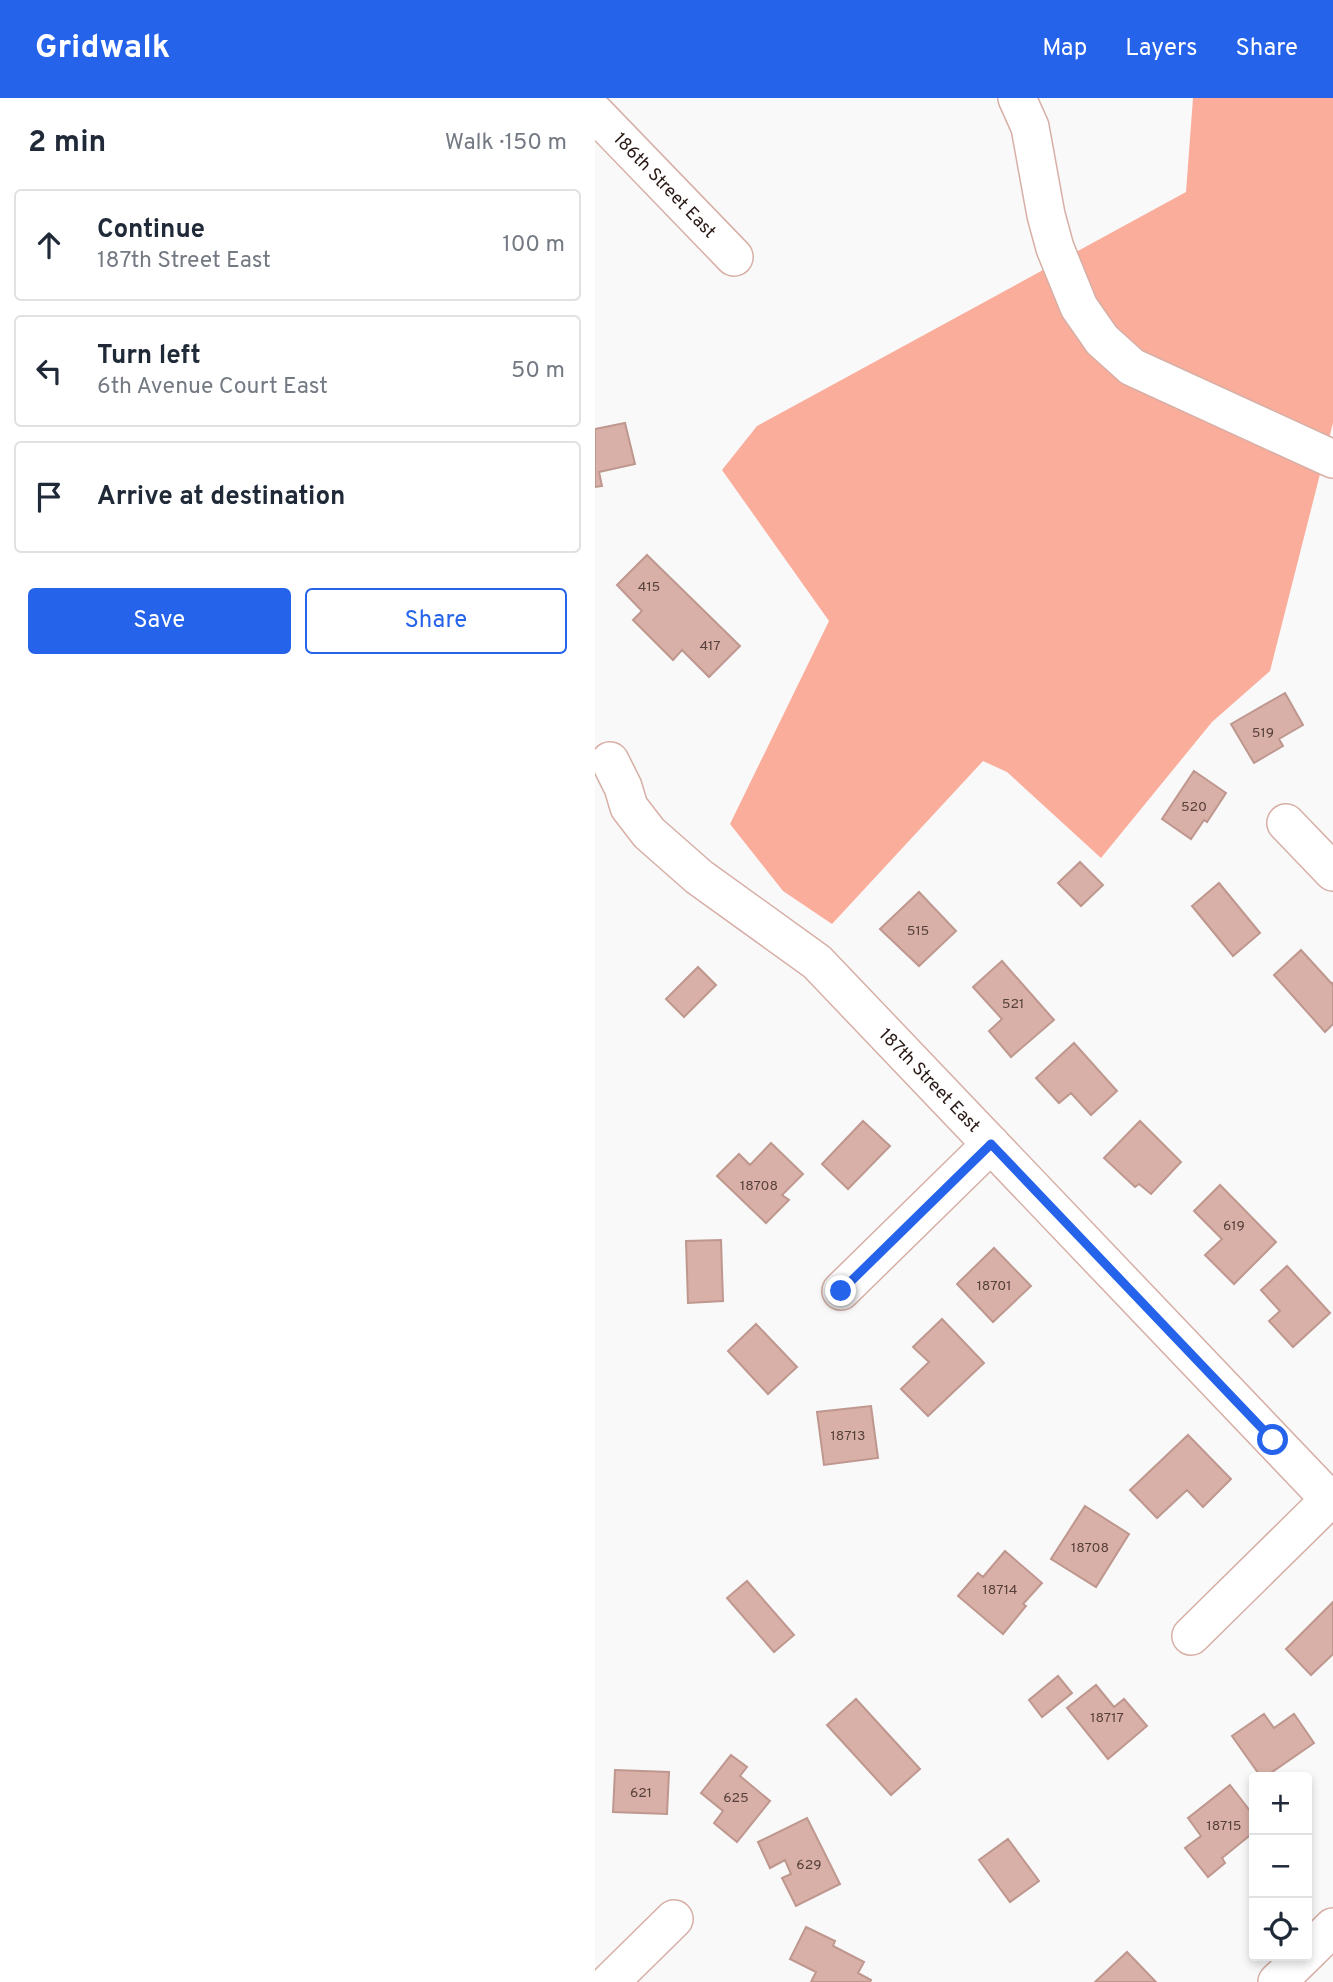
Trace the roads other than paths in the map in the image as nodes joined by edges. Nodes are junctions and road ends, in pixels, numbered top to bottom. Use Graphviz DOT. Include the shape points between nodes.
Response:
graph roads {
  1 [pos="1017,98"];
  2 [pos="595,113"];
  3 [pos="734,257"];
  4 [pos="1333,459"];
  5 [pos="610,761"];
  6 [pos="1286,823"];
  7 [pos="1333,872"];
  8 [pos="991,1144"];
  9 [pos="841,1291"];
  10 [pos="1331,1502"];
  11 [pos="1191,1636"];
  12 [pos="674,1919"];
  13 [pos="1333,1927"];
  14 [pos="1312,1947"];
  15 [pos="1298,1961"];
  16 [pos="610,1982"];
  17 [pos="1277,1982"];
  1 -- 4 [label="street" via="1030,127 1055,248 1079,307 1102,340 1132,367"];
  2 -- 3 [label="street, 186th Street East"];
  5 -- 8 [label="street, 187th Street East" via="629,807 649,833 699,877 817,962"];
  6 -- 7 [label="street"];
  8 -- 9 [label="street"];
  8 -- 10 [label="street, 187th Street East"];
  10 -- 11 [label="street"];
  12 -- 16 [label="street"];
  13 -- 14 [label="street"];
  15 -- 17 [label="street"];
}
